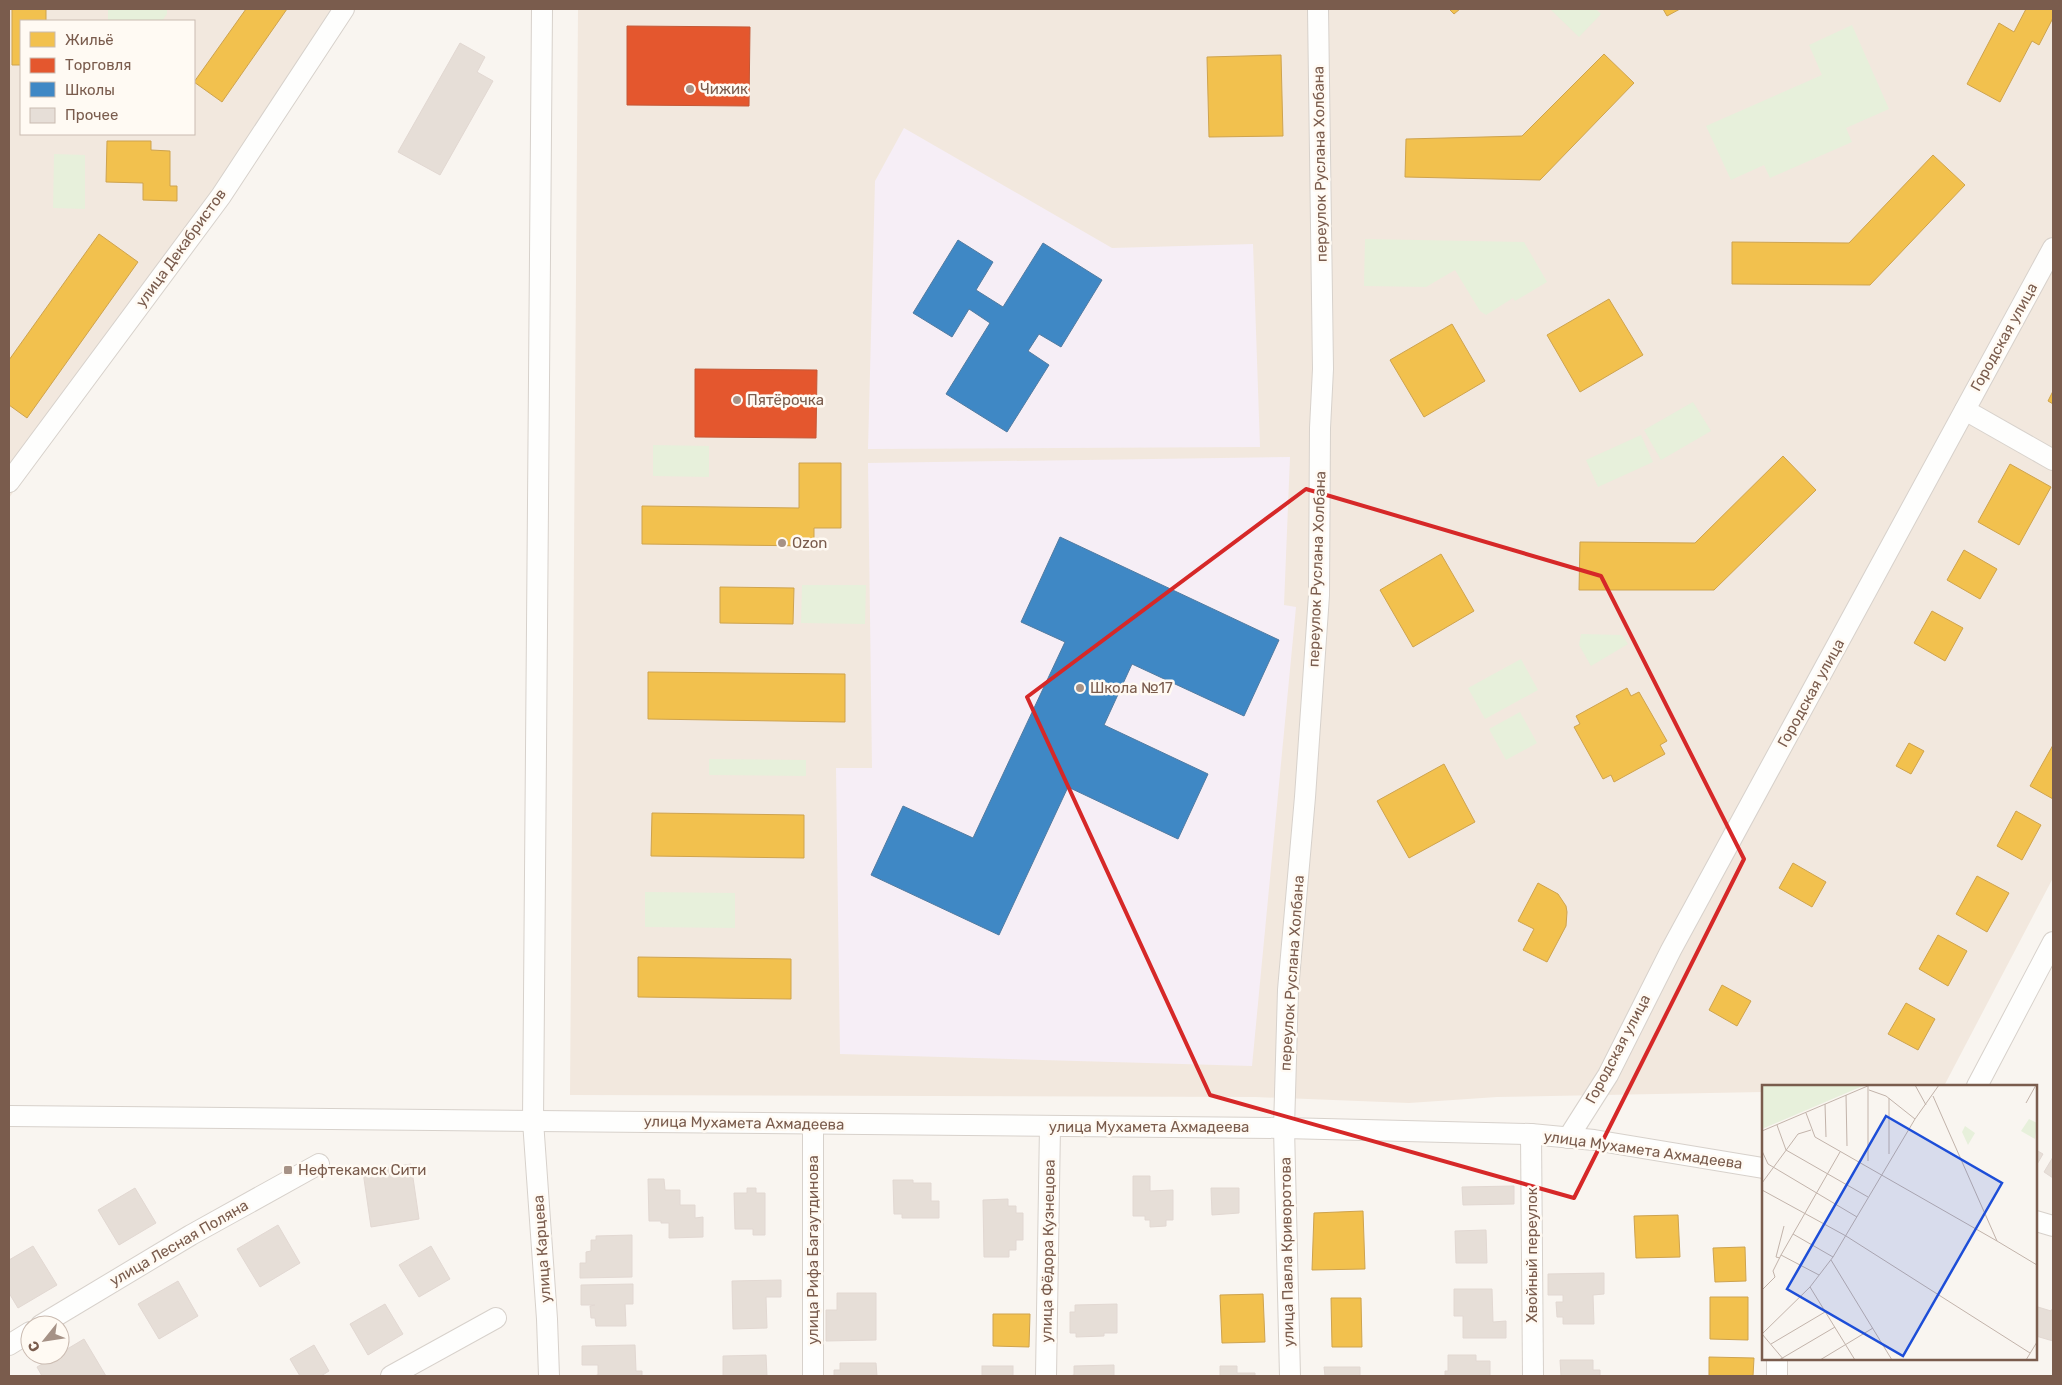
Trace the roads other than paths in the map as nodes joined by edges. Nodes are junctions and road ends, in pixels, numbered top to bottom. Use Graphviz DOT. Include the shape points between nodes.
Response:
graph roads {
  1 [pos="344,9"];
  2 [pos="542,9"];
  3 [pos="1318,9"];
  4 [pos="2053,248"];
  5 [pos="1965,410"];
  6 [pos="2053,460"];
  7 [pos="9,482"];
  8 [pos="2053,942"];
  9 [pos="1978,1085"];
  10 [pos="9,1116"];
  11 [pos="532,1121"];
  12 [pos="813,1124"];
  13 [pos="1050,1126"];
  14 [pos="1284,1128"];
  15 [pos="1531,1134"];
  16 [pos="1568,1138"];
  17 [pos="319,1164"];
  18 [pos="1762,1168"];
  19 [pos="2037,1221"];
  20 [pos="2053,1226"];
  21 [pos="57,1315"];
  22 [pos="496,1318"];
  23 [pos="20,1338"];
  24 [pos="9,1345"];
  25 [pos="1777,1360"];
  26 [pos="391,1376"];
  27 [pos="549,1376"];
  28 [pos="814,1376"];
  29 [pos="1046,1376"];
  30 [pos="1290,1376"];
  31 [pos="1533,1376"];
  32 [pos="1777,1376"];
  1 -- 7 [label="street, улица Декабристов" via="220,196"];
  2 -- 11 [label="street, улица Карцева"];
  3 -- 14 [label="street, переулок Руслана Холбана" via="1322,369 1319,595 1288,990"];
  4 -- 5 [label="street, Городская улица"];
  5 -- 6 [label="street"];
  5 -- 16 [label="street, Городская улица" via="1670,950 1608,1075"];
  8 -- 9 [label="street"];
  10 -- 11 [label="street, улица Мухамета Ахмадеева"];
  11 -- 12 [label="street, улица Мухамета Ахмадеева"];
  11 -- 27 [label="street, улица Карцева"];
  12 -- 13 [label="street, улица Мухамета Ахмадеева"];
  12 -- 28 [label="street, улица Рифа Багаутдинова"];
  13 -- 14 [label="street, улица Мухамета Ахмадеева"];
  13 -- 29 [label="street, улица Фёдора Кузнецова"];
  14 -- 15 [label="street, улица Мухамета Ахмадеева"];
  14 -- 30 [label="street, улица Павла Криворотова"];
  15 -- 16 [label="street, улица Мухамета Ахмадеева"];
  15 -- 31 [label="street, Хвойный переулок"];
  16 -- 18 [label="street, улица Мухамета Ахмадеева"];
  17 -- 21 [label="street, улица Лесная Поляна" via="191,1234"];
  19 -- 20 [label="street"];
  22 -- 26 [label="street"];
  23 -- 24 [label="street"];
  25 -- 32 [label="street"];
}
